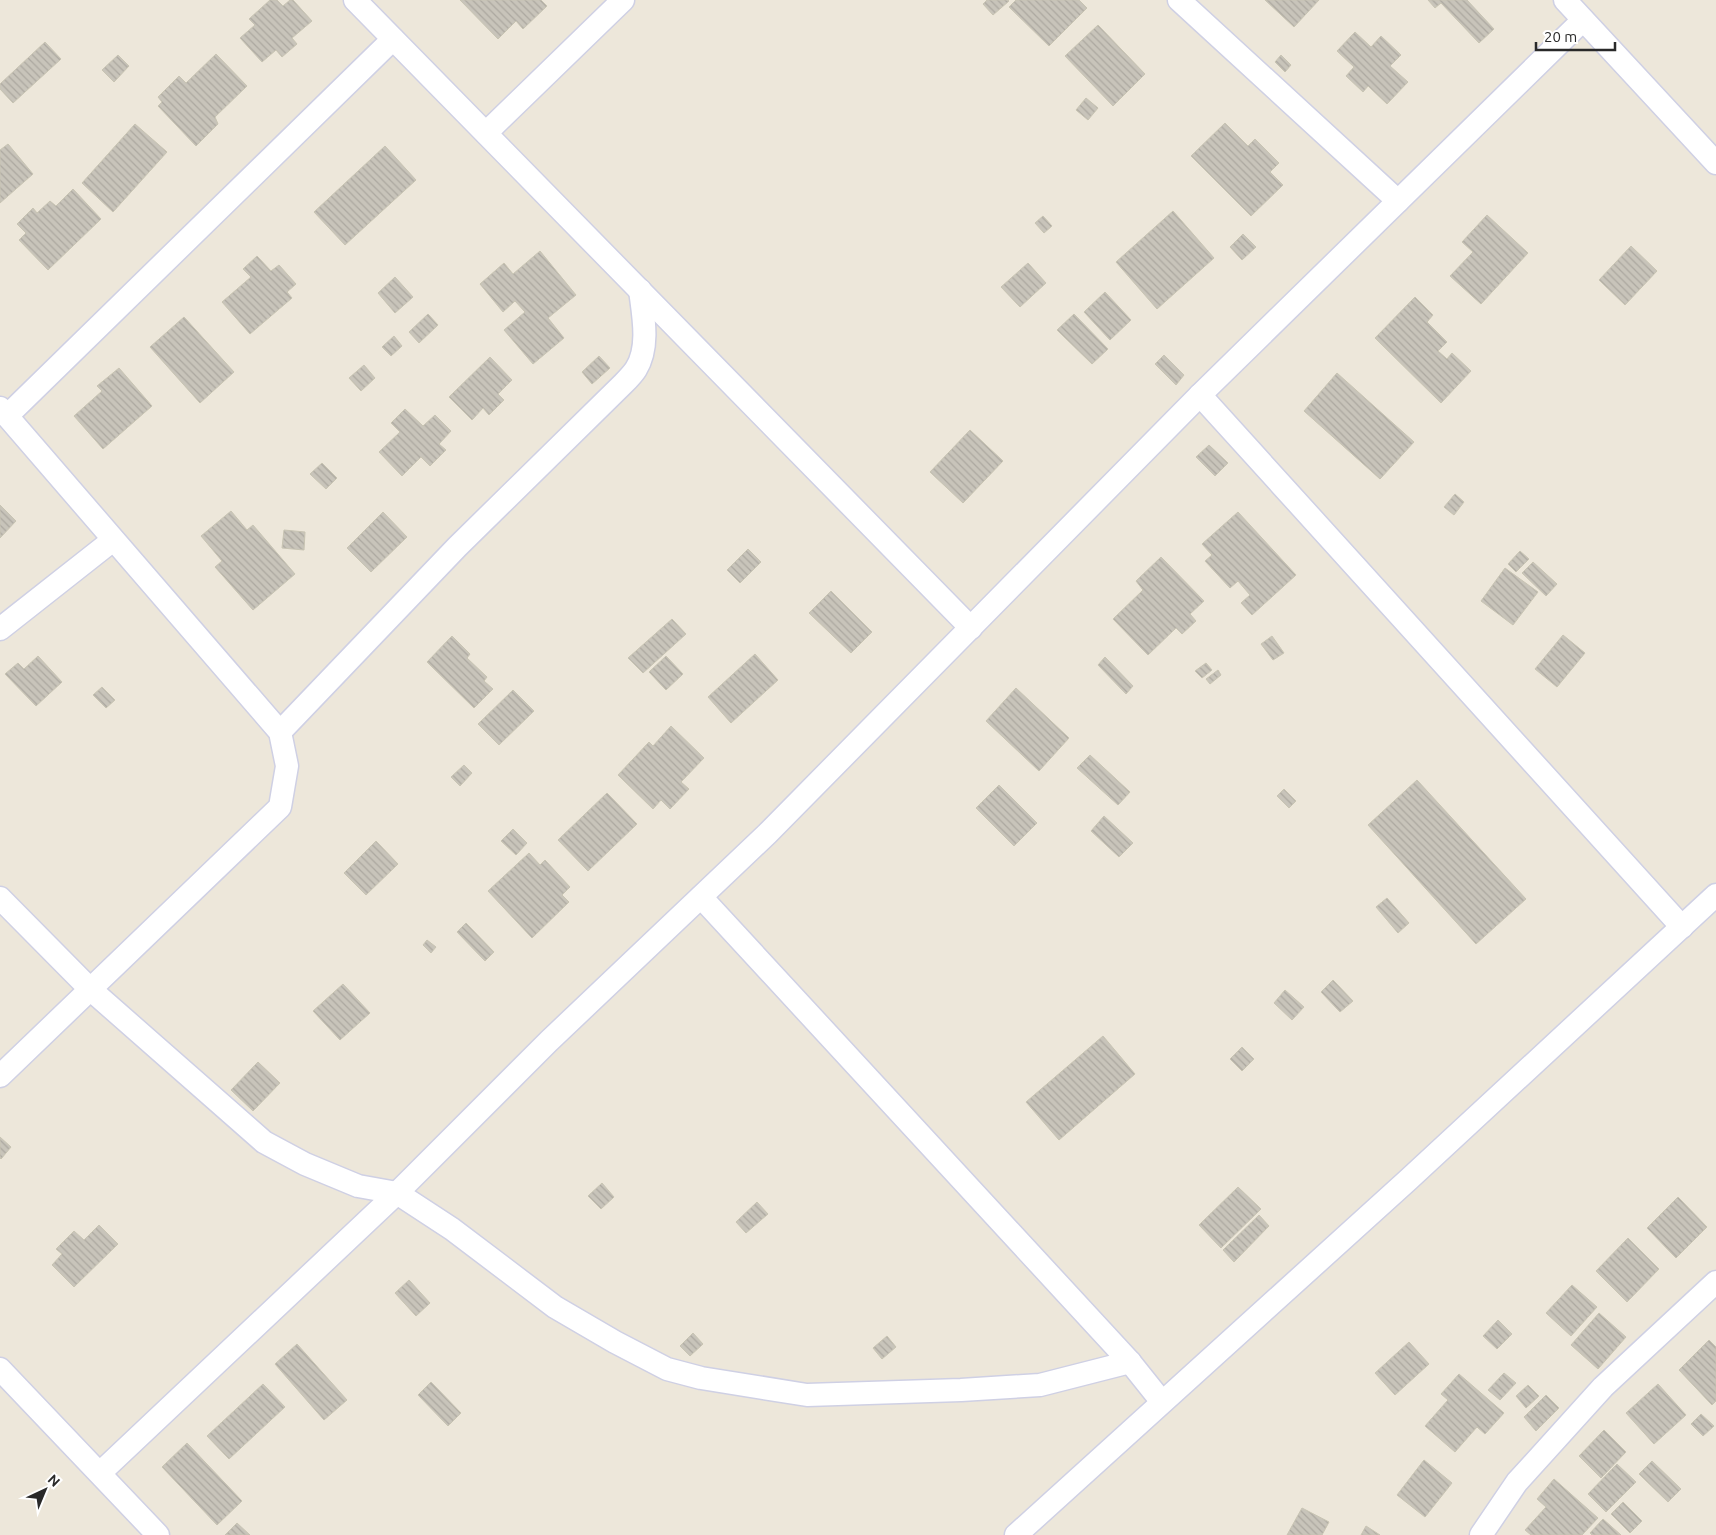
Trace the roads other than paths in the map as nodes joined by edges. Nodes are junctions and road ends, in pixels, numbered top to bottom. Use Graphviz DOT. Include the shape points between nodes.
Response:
graph roads {
  1 [pos="355,0"];
  2 [pos="622,0"];
  3 [pos="1180,0"];
  4 [pos="1564,0"];
  5 [pos="1583,20"];
  6 [pos="393,39"];
  7 [pos="486,133"];
  8 [pos="1716,163"];
  9 [pos="1398,201"];
  10 [pos="640,290"];
  11 [pos="1200,395"];
  12 [pos="3,412"];
  13 [pos="112,540"];
  14 [pos="971,628"];
  15 [pos="0,629"];
  16 [pos="280,732"];
  17 [pos="1716,895"];
  18 [pos="701,897"];
  19 [pos="0,898"];
  20 [pos="1682,928"];
  21 [pos="90,989"];
  22 [pos="0,1076"];
  23 [pos="397,1193"];
  24 [pos="1716,1283"];
  25 [pos="1130,1362"];
  26 [pos="0,1369"];
  27 [pos="1162,1402"];
  28 [pos="100,1473"];
  29 [pos="158,1535"];
  30 [pos="1016,1535"];
  31 [pos="1481,1535"];
  1 -- 6 [label="street"];
  2 -- 7 [label="street"];
  3 -- 9 [label="street"];
  4 -- 5 [label="street"];
  5 -- 8 [label="street"];
  5 -- 9 [label="street"];
  6 -- 7 [label="street"];
  6 -- 12 [label="street"];
  7 -- 10 [label="street"];
  9 -- 11 [label="street"];
  10 -- 14 [label="street"];
  10 -- 16 [label="street" via="644,325 643,350 637,368 457,547"];
  11 -- 14 [label="street"];
  11 -- 20 [label="street"];
  12 -- 13 [label="street"];
  13 -- 15 [label="street"];
  13 -- 16 [label="street"];
  14 -- 18 [label="street"];
  16 -- 21 [label="street" via="287,766 280,807"];
  17 -- 20 [label="street"];
  18 -- 23 [label="street" via="549,1041"];
  18 -- 25 [label="street"];
  19 -- 21 [label="street"];
  20 -- 27 [label="street"];
  21 -- 22 [label="street"];
  21 -- 23 [label="street" via="264,1142 305,1164 358,1186"];
  23 -- 25 [label="street" via="452,1229 555,1307 667,1369 701,1378 807,1395 961,1390 1040,1385"];
  23 -- 28 [label="street"];
  24 -- 31 [label="street" via="1603,1387 1517,1482"];
  25 -- 27 [label="street"];
  26 -- 28 [label="street"];
  27 -- 30 [label="street"];
  28 -- 29 [label="street"];
}
